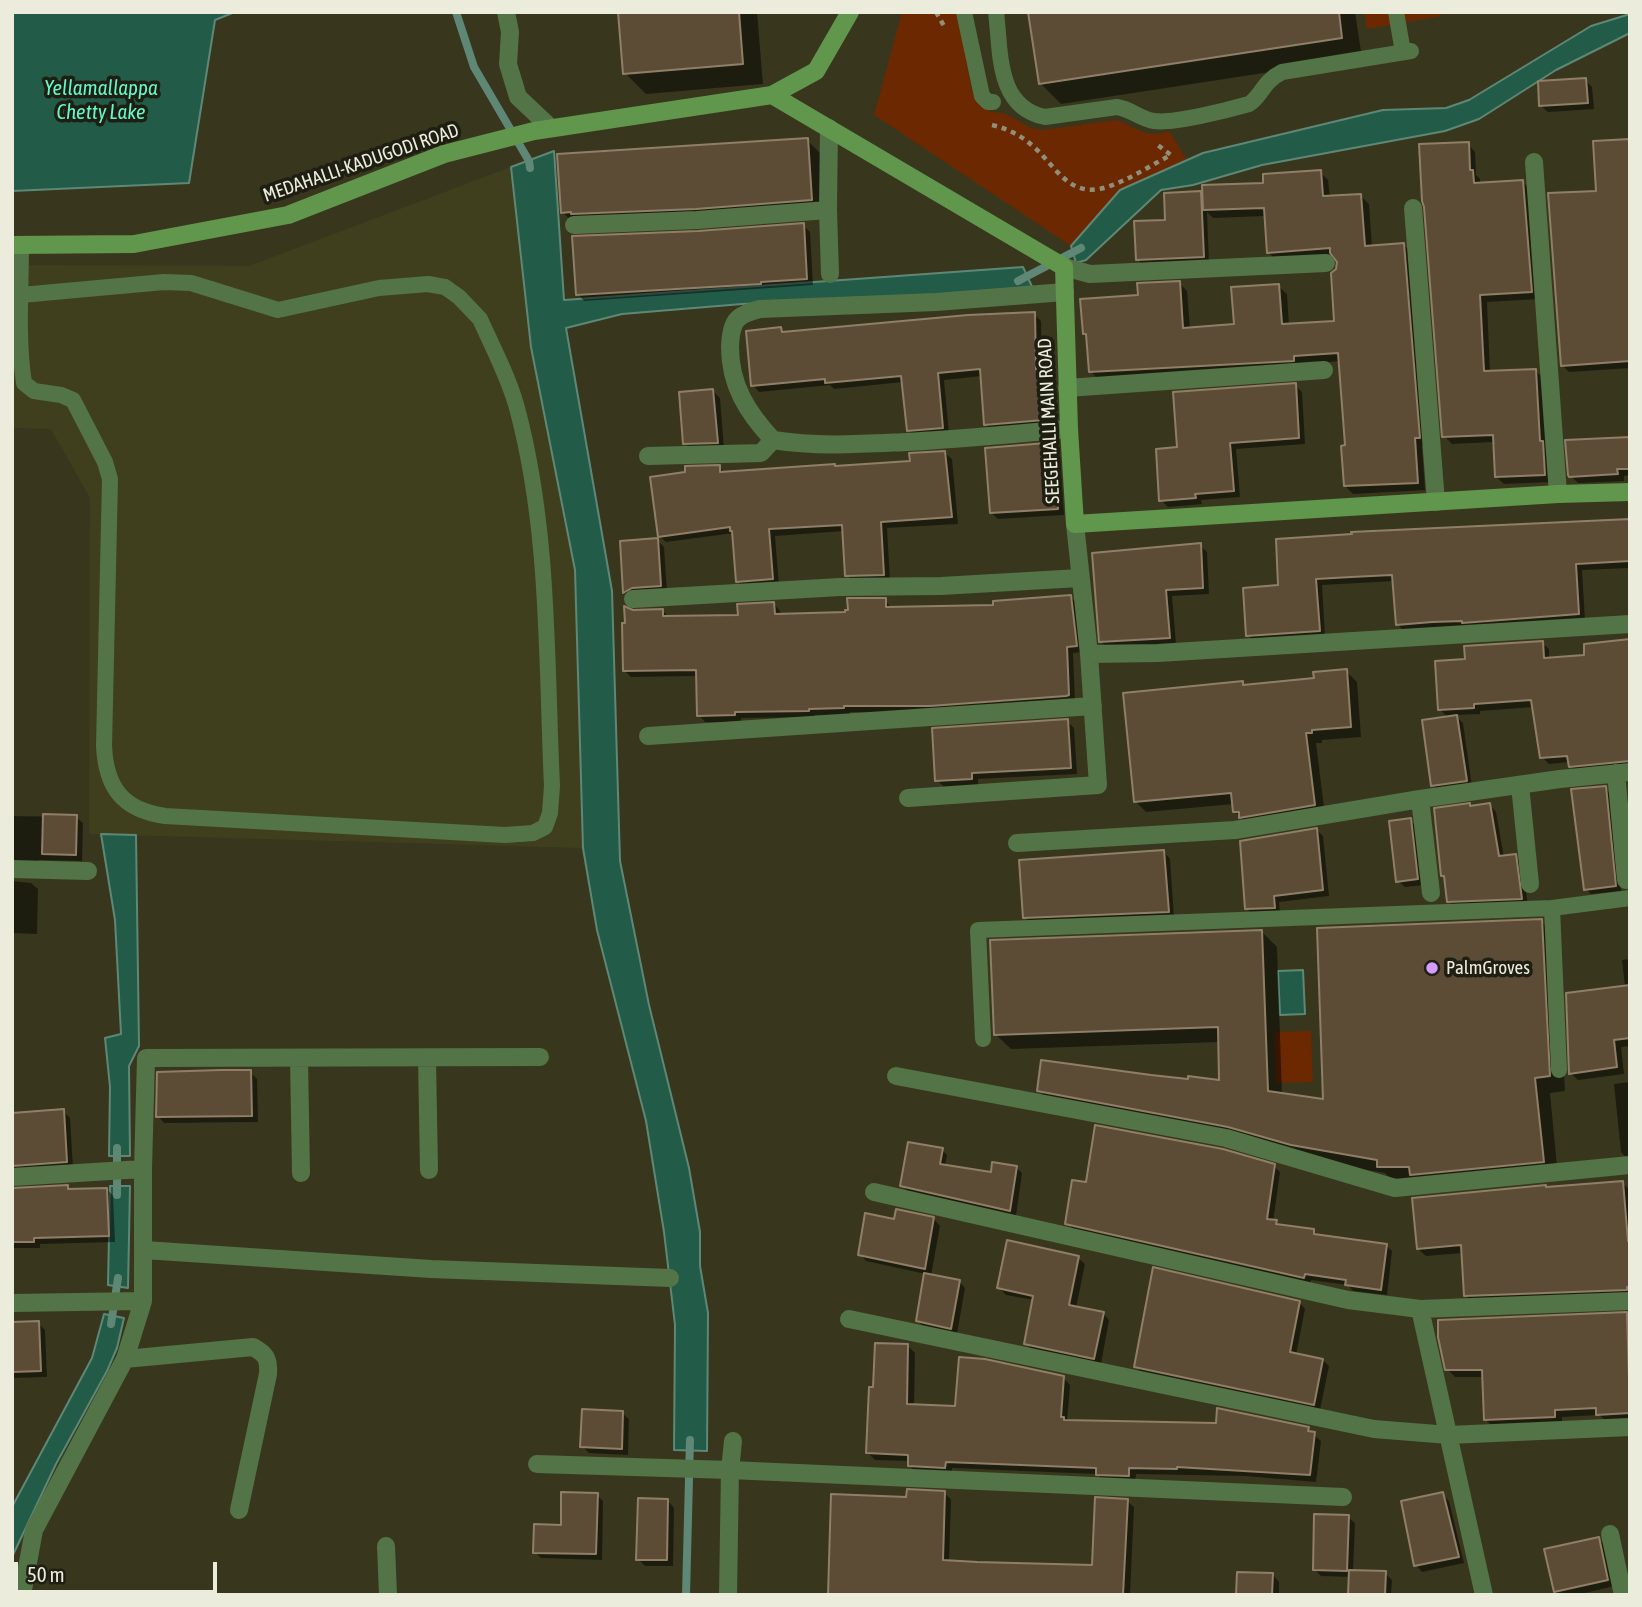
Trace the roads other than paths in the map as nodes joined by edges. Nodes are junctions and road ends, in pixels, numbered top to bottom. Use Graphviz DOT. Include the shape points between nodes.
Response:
graph roads {
  1 [pos="506,12"];
  2 [pos="850,12"];
  3 [pos="964,12"];
  4 [pos="996,12"];
  5 [pos="1396,12"];
  6 [pos="772,95"];
  7 [pos="993,102"];
  8 [pos="829,128"];
  9 [pos="543,129"];
  10 [pos="1534,162"];
  11 [pos="1413,208"];
  12 [pos="828,210"];
  13 [pos="575,225"];
  14 [pos="16,245"];
  15 [pos="1326,263"];
  16 [pos="1064,267"];
  17 [pos="830,274"];
  18 [pos="1065,292"];
  19 [pos="21,295"];
  20 [pos="1324,370"];
  21 [pos="1068,388"];
  22 [pos="1069,429"];
  23 [pos="773,440"];
  24 [pos="648,456"];
  25 [pos="1630,492"];
  26 [pos="1558,494"];
  27 [pos="1436,502"];
  28 [pos="1076,524"];
  29 [pos="1080,578"];
  30 [pos="633,599"];
  31 [pos="1630,624"];
  32 [pos="1089,654"];
  33 [pos="1093,706"];
  34 [pos="648,736"];
  35 [pos="1623,772"];
  36 [pos="1520,785"];
  37 [pos="908,798"];
  38 [pos="1420,799"];
  39 [pos="1017,843"];
  40 [pos="12,869"];
  41 [pos="88,871"];
  42 [pos="1626,880"];
  43 [pos="1530,884"];
  44 [pos="1431,893"];
  45 [pos="1630,898"];
  46 [pos="1552,908"];
  47 [pos="983,1039"];
  48 [pos="540,1057"];
  49 [pos="299,1058"];
  50 [pos="427,1058"];
  51 [pos="1559,1070"];
  52 [pos="897,1076"];
  53 [pos="1630,1165"];
  54 [pos="143,1169"];
  55 [pos="429,1170"];
  56 [pos="301,1173"];
  57 [pos="12,1177"];
  58 [pos="874,1192"];
  59 [pos="144,1250"];
  60 [pos="670,1278"];
  61 [pos="143,1301"];
  62 [pos="1630,1301"];
  63 [pos="12,1303"];
  64 [pos="1420,1310"];
  65 [pos="849,1319"];
  66 [pos="125,1359"];
  67 [pos="1630,1427"];
  68 [pos="1449,1435"];
  69 [pos="733,1441"];
  70 [pos="537,1465"];
  71 [pos="730,1470"];
  72 [pos="1343,1497"];
  73 [pos="239,1510"];
  74 [pos="1609,1534"];
  75 [pos="386,1546"];
  76 [pos="22,1595"];
  77 [pos="388,1595"];
  78 [pos="728,1595"];
  79 [pos="1484,1595"];
  80 [pos="1623,1595"];
  1 -- 9 [label="street" via="508,64 518,96"];
  2 -- 6 [label="street, MEDAHALLI-KADUGODI ROAD" via="816,71"];
  3 -- 7 [label="lane" via="981,92"];
  4 -- 5 [label="lane" via="1005,85 1033,115 1117,107 1150,120 1167,121 1249,104 1268,80 1282,72 1407,52"];
  6 -- 8 [label="street"];
  6 -- 9 [label="street, MEDAHALLI-KADUGODI ROAD"];
  8 -- 12 [label="street"];
  8 -- 16 [label="street"];
  9 -- 14 [label="street, MEDAHALLI-KADUGODI ROAD" via="444,154 288,215 134,244"];
  10 -- 26 [label="street"];
  11 -- 27 [label="street"];
  12 -- 13 [label="street"];
  12 -- 17 [label="street"];
  14 -- 19 [label="lane"];
  15 -- 16 [label="street" via="1090,274"];
  16 -- 18 [label="street, SEEGEHALLI MAIN ROAD"];
  18 -- 21 [label="street, SEEGEHALLI MAIN ROAD"];
  18 -- 23 [label="street" via="742,313 731,328 734,383 744,405"];
  19 -- 19 [label="lane" via="24,383 34,391 73,400 110,479 104,746 110,782 121,798 149,814 165,816 505,835 533,833 545,827 552,786 541,544 533,484 516,406 480,319 470,307 445,287 428,284 379,288 278,310 191,283"];
  20 -- 21 [label="street"];
  21 -- 22 [label="street, SEEGEHALLI MAIN ROAD"];
  22 -- 23 [label="street" via="846,445"];
  22 -- 28 [label="street, SEEGEHALLI MAIN ROAD"];
  23 -- 24 [label="street" via="761,453"];
  25 -- 26 [label="street, SEEGEHALLI MAIN ROAD"];
  26 -- 27 [label="street, SEEGEHALLI MAIN ROAD"];
  27 -- 28 [label="street, SEEGEHALLI MAIN ROAD"];
  28 -- 29 [label="street"];
  29 -- 30 [label="street"];
  29 -- 32 [label="street"];
  31 -- 32 [label="street"];
  32 -- 33 [label="street"];
  33 -- 34 [label="street"];
  33 -- 37 [label="street" via="1098,785"];
  35 -- 36 [label="street"];
  35 -- 42 [label="street"];
  36 -- 38 [label="street"];
  36 -- 43 [label="street"];
  38 -- 39 [label="street" via="1236,830"];
  38 -- 44 [label="street"];
  40 -- 41 [label="street"];
  45 -- 46 [label="lane"];
  46 -- 47 [label="lane" via="978,930"];
  46 -- 51 [label="lane"];
  48 -- 50 [label="street"];
  49 -- 50 [label="street"];
  49 -- 54 [label="street" via="146,1058"];
  49 -- 56 [label="street"];
  50 -- 55 [label="street"];
  52 -- 53 [label="street" via="1226,1138 1395,1188"];
  54 -- 57 [label="street"];
  54 -- 59 [label="street"];
  58 -- 64 [label="street" via="1348,1300"];
  59 -- 60 [label="street" via="431,1269"];
  59 -- 61 [label="street"];
  61 -- 63 [label="street"];
  61 -- 66 [label="street"];
  62 -- 64 [label="street"];
  64 -- 68 [label="street"];
  65 -- 68 [label="street" via="1374,1429"];
  66 -- 73 [label="street" via="253,1347 263,1352 269,1360 268,1374"];
  66 -- 76 [label="street" via="34,1530"];
  67 -- 68 [label="street"];
  68 -- 79 [label="street"];
  69 -- 71 [label="street"];
  70 -- 71 [label="street"];
  71 -- 72 [label="street"];
  71 -- 78 [label="street"];
  74 -- 80 [label="street"];
  75 -- 77 [label="street"];
}
